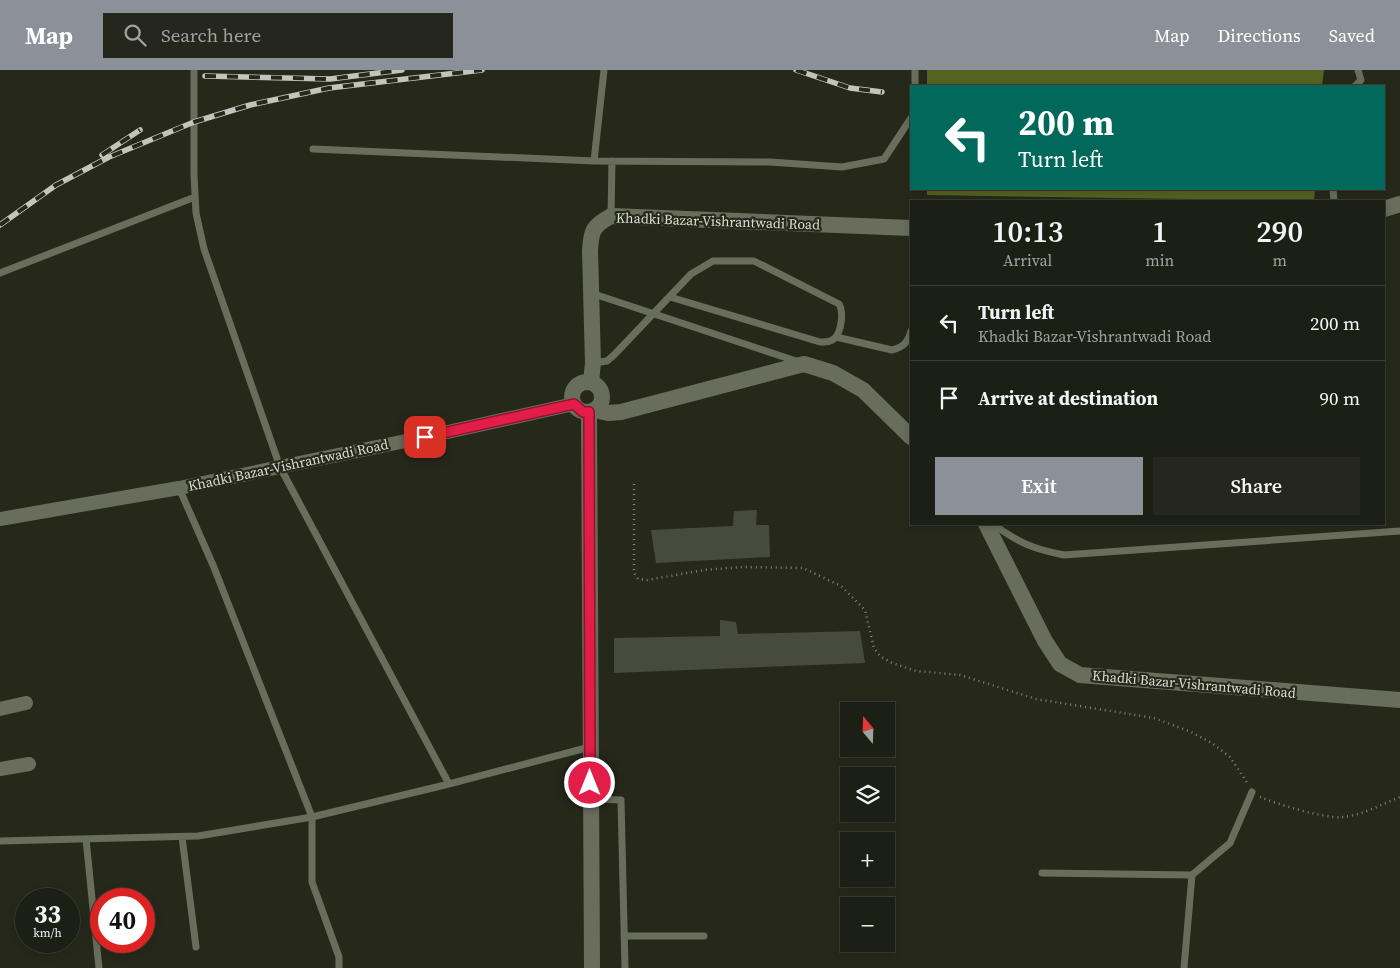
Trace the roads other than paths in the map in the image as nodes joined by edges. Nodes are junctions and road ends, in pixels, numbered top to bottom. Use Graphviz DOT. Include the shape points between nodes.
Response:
graph roads {
  1 [pos="194,70"];
  2 [pos="604,70"];
  3 [pos="915,70"];
  4 [pos="1358,70"];
  5 [pos="915,85"];
  6 [pos="1356,85"];
  7 [pos="910,119"];
  8 [pos="313,148"];
  9 [pos="594,161"];
  10 [pos="612,161"];
  11 [pos="195,197"];
  12 [pos="1400,204"];
  13 [pos="1385,209"];
  14 [pos="611,216"];
  15 [pos="910,228"];
  16 [pos="0,273"];
  17 [pos="591,293"];
  18 [pos="670,297"];
  19 [pos="652,314"];
  20 [pos="910,334"];
  21 [pos="836,337"];
  22 [pos="593,363"];
  23 [pos="804,364"];
  24 [pos="591,382"];
  25 [pos="574,404"];
  26 [pos="592,411"];
  27 [pos="910,436"];
  28 [pos="280,467"];
  29 [pos="180,488"];
  30 [pos="0,519"];
  31 [pos="986,525"];
  32 [pos="994,525"];
  33 [pos="1400,530"];
  34 [pos="1400,700"];
  35 [pos="26,703"];
  36 [pos="0,709"];
  37 [pos="590,747"];
  38 [pos="29,764"];
  39 [pos="0,769"];
  40 [pos="449,784"];
  41 [pos="1252,792"];
  42 [pos="590,799"];
  43 [pos="312,817"];
  44 [pos="182,837"];
  45 [pos="86,839"];
  46 [pos="0,841"];
  47 [pos="1042,873"];
  48 [pos="1192,875"];
  49 [pos="624,936"];
  50 [pos="704,936"];
  51 [pos="196,947"];
  52 [pos="99,968"];
  53 [pos="339,968"];
  54 [pos="592,968"];
  55 [pos="625,968"];
  56 [pos="1184,968"];
  1 -- 11 [label="lane"];
  2 -- 9 [label="lane"];
  3 -- 5 [label="lane"];
  4 -- 6 [label="lane" via="1360,80"];
  7 -- 10 [label="lane" via="884,158 842,167 770,162"];
  8 -- 9 [label="lane"];
  9 -- 10 [label="lane"];
  10 -- 14 [label="lane"];
  11 -- 16 [label="lane"];
  11 -- 28 [label="lane" via="204,249"];
  12 -- 13 [label="street"];
  14 -- 15 [label="street, Khadki Bazar-Vishrantwadi Road"];
  14 -- 17 [label="street, Khadki Bazar-Vishrantwadi Road" via="591,233"];
  17 -- 19 [label="lane"];
  17 -- 22 [label="street, Khadki Bazar-Vishrantwadi Road"];
  18 -- 19 [label="lane"];
  18 -- 21 [label="lane" via="820,342 830,342"];
  18 -- 21 [label="lane" via="691,274 712,261 754,261 839,304 842,316"];
  19 -- 22 [label="lane" via="607,361"];
  19 -- 23 [label="lane"];
  20 -- 21 [label="lane" via="901,348 892,350"];
  22 -- 24 [label="street, Khadki Bazar-Vishrantwadi Road"];
  23 -- 26 [label="street" via="620,412"];
  23 -- 27 [label="street" via="834,373 863,390"];
  24 -- 25 [label="street" via="585,381 575,387 572,392"];
  24 -- 26 [label="street" via="597,384 602,395 599,406"];
  25 -- 26 [label="street" via="583,412"];
  25 -- 28 [label="street, Khadki Bazar-Vishrantwadi Road"];
  26 -- 37 [label="street"];
  28 -- 29 [label="street, Khadki Bazar-Vishrantwadi Road"];
  28 -- 40 [label="lane"];
  29 -- 30 [label="street, Khadki Bazar-Vishrantwadi Road"];
  29 -- 43 [label="lane"];
  31 -- 34 [label="street, Khadki Bazar-Vishrantwadi Road" via="1044,641 1060,664 1080,675"];
  32 -- 33 [label="lane" via="1014,540 1064,555"];
  35 -- 36 [label="street"];
  37 -- 40 [label="lane"];
  37 -- 42 [label="street"];
  38 -- 39 [label="street"];
  40 -- 43 [label="lane"];
  41 -- 48 [label="lane" via="1230,843"];
  42 -- 49 [label="lane" via="621,800"];
  42 -- 54 [label="street"];
  43 -- 44 [label="lane"];
  43 -- 53 [label="lane" via="312,882 339,957"];
  44 -- 45 [label="lane"];
  44 -- 51 [label="lane"];
  45 -- 46 [label="lane"];
  45 -- 52 [label="lane"];
  47 -- 48 [label="lane"];
  48 -- 56 [label="lane"];
  49 -- 50 [label="lane"];
  49 -- 55 [label="lane"];
}
